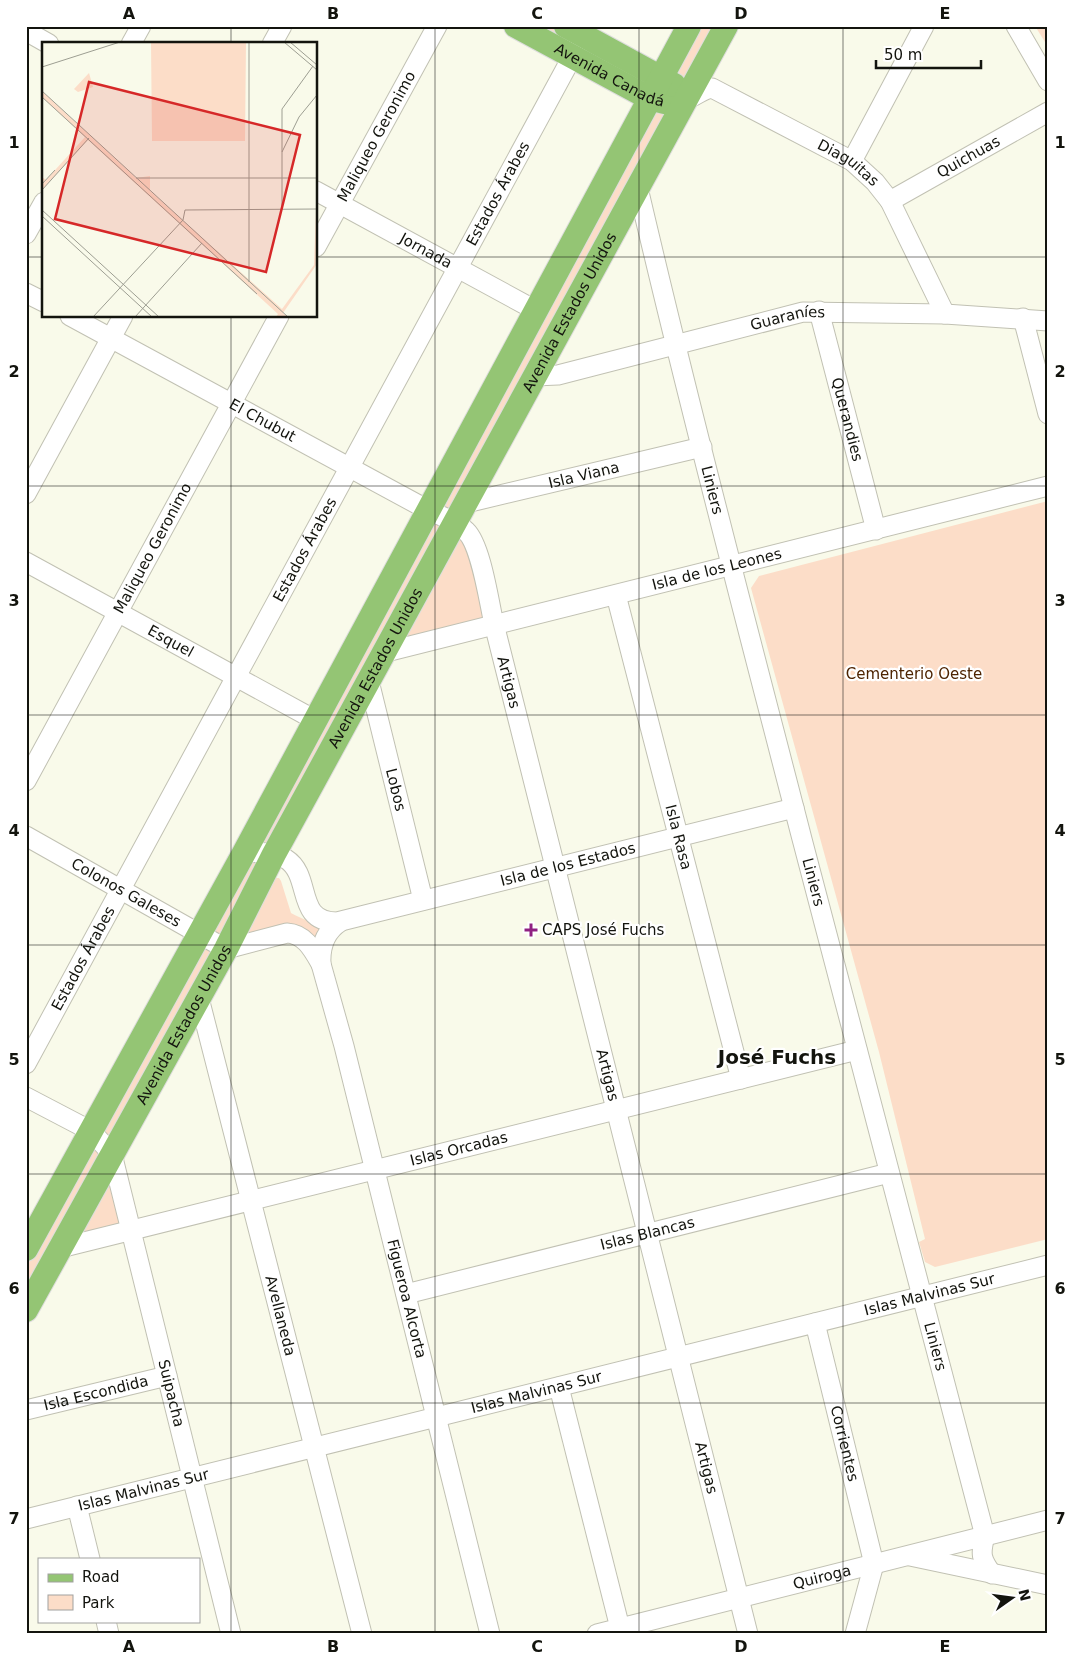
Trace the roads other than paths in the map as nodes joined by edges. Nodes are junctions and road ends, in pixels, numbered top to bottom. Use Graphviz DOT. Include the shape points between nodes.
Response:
graph roads {
  1 [pos="141,26"];
  2 [pos="282,26"];
  3 [pos="436,26"];
  4 [pos="516,26"];
  5 [pos="689,26"];
  6 [pos="726,26"];
  7 [pos="924,26"];
  8 [pos="1016,26"];
  9 [pos="26,31"];
  10 [pos="575,31"];
  11 [pos="45,42"];
  12 [pos="132,42"];
  13 [pos="273,42"];
  14 [pos="572,57"];
  15 [pos="661,77"];
  16 [pos="1048,81"];
  17 [pos="649,98"];
  18 [pos="686,99"];
  19 [pos="1048,112"];
  20 [pos="852,161"];
  21 [pos="638,188"];
  22 [pos="318,192"];
  23 [pos="890,201"];
  24 [pos="340,204"];
  25 [pos="42,206"];
  26 [pos="26,234"];
  27 [pos="318,243"];
  28 [pos="458,268"];
  29 [pos="26,292"];
  30 [pos="42,301"];
  31 [pos="535,310"];
  32 [pos="818,311"];
  33 [pos="945,314"];
  34 [pos="74,318"];
  35 [pos="122,318"];
  36 [pos="278,318"];
  37 [pos="1023,318"];
  38 [pos="1048,321"];
  39 [pos="111,338"];
  40 [pos="675,345"];
  41 [pos="535,376"];
  42 [pos="231,403"];
  43 [pos="1048,414"];
  44 [pos="702,447"];
  45 [pos="350,467"];
  46 [pos="1048,486"];
  47 [pos="26,494"];
  48 [pos="428,510"];
  49 [pos="460,513"];
  50 [pos="876,530"];
  51 [pos="26,562"];
  52 [pos="731,566"];
  53 [pos="616,595"];
  54 [pos="118,612"];
  55 [pos="494,624"];
  56 [pos="386,652"];
  57 [pos="236,677"];
  58 [pos="369,681"];
  59 [pos="315,720"];
  60 [pos="26,781"];
  61 [pos="794,808"];
  62 [pos="26,836"];
  63 [pos="678,837"];
  64 [pos="244,853"];
  65 [pos="274,854"];
  66 [pos="556,867"];
  67 [pos="121,889"];
  68 [pos="423,900"];
  69 [pos="340,922"];
  70 [pos="200,933"];
  71 [pos="226,949"];
  72 [pos="321,964"];
  73 [pos="199,998"];
  74 [pos="857,1050"];
  75 [pos="26,1064"];
  76 [pos="741,1079"];
  77 [pos="26,1097"];
  78 [pos="617,1110"];
  79 [pos="91,1131"];
  80 [pos="112,1154"];
  81 [pos="374,1170"];
  82 [pos="889,1173"];
  83 [pos="250,1201"];
  84 [pos="131,1230"];
  85 [pos="648,1234"];
  86 [pos="60,1248"];
  87 [pos="26,1249"];
  88 [pos="1047,1268"];
  89 [pos="406,1294"];
  90 [pos="921,1297"];
  91 [pos="26,1310"];
  92 [pos="814,1323"];
  93 [pos="679,1357"];
  94 [pos="167,1376"];
  95 [pos="559,1386"];
  96 [pos="26,1410"];
  97 [pos="436,1417"];
  98 [pos="314,1448"];
  99 [pos="192,1478"];
  100 [pos="77,1506"];
  101 [pos="26,1519"];
  102 [pos="1048,1520"];
  103 [pos="985,1536"];
  104 [pos="906,1556"];
  105 [pos="90,1558"];
  106 [pos="874,1564"];
  107 [pos="992,1574"];
  108 [pos="1048,1586"];
  109 [pos="739,1598"];
  110 [pos="620,1628"];
  111 [pos="231,1634"];
  112 [pos="362,1634"];
  113 [pos="490,1634"];
  114 [pos="597,1634"];
  115 [pos="748,1634"];
  116 [pos="855,1634"];
  1 -- 12 [label="street"];
  2 -- 13 [label="street"];
  3 -- 24 [label="street, Maliqueo Geronimo"];
  4 -- 14 [label="main road, Avenida Canadá"];
  5 -- 15 [label="main road, Avenida Estados Unidos"];
  6 -- 18 [label="main road, Avenida Estados Unidos"];
  7 -- 20 [label="street"];
  8 -- 16 [label="street"];
  9 -- 11 [label="street"];
  10 -- 14 [label="street, Estados Árabes"];
  10 -- 15 [label="main road, Avenida Canadá"];
  14 -- 17 [label="main road, Avenida Canadá"];
  14 -- 28 [label="street, Estados Árabes"];
  15 -- 17 [label="main road, Avenida Estados Unidos"];
  15 -- 18 [label="main road, Avenida Canadá" via="681,90"];
  17 -- 18 [label="main road, Avenida Canadá" via="664,102"];
  17 -- 31 [label="main road, Avenida Estados Unidos"];
  18 -- 20 [label="street, Diaguitas" via="712,88"];
  18 -- 21 [label="main road, Avenida Estados Unidos"];
  19 -- 23 [label="street, Quichuas"];
  20 -- 23 [label="street, Diaguitas"];
  21 -- 40 [label="street, Liniers"];
  21 -- 41 [label="main road, Avenida Estados Unidos"];
  22 -- 24 [label="street, Jornada"];
  23 -- 33 [label="street, Diaguitas"];
  24 -- 27 [label="street, Maliqueo Geronimo"];
  24 -- 28 [label="street, Jornada"];
  25 -- 26 [label="street"];
  28 -- 31 [label="street, Jornada"];
  28 -- 45 [label="street, Estados Árabes"];
  29 -- 30 [label="street"];
  31 -- 48 [label="main road, Avenida Estados Unidos"];
  32 -- 33 [label="street, Guaraníes"];
  32 -- 40 [label="street, Guaraníes"];
  32 -- 50 [label="street, Querandies"];
  33 -- 37 [label="street, Guaraníes"];
  34 -- 39 [label="street, El Chubut"];
  35 -- 39 [label="street"];
  36 -- 42 [label="street, Maliqueo Geronimo"];
  37 -- 38 [label="street, Guaraníes"];
  37 -- 43 [label="street"];
  39 -- 42 [label="street, El Chubut"];
  39 -- 47 [label="street"];
  40 -- 41 [label="street, Guaraníes" via="558,375"];
  40 -- 44 [label="street, Liniers"];
  41 -- 49 [label="main road, Avenida Estados Unidos"];
  42 -- 45 [label="street, El Chubut"];
  42 -- 54 [label="street, Maliqueo Geronimo"];
  44 -- 49 [label="street, Isla Viana"];
  44 -- 52 [label="street, Liniers"];
  45 -- 48 [label="street, El Chubut"];
  45 -- 57 [label="street, Estados Árabes"];
  46 -- 50 [label="street, Isla de los Leones"];
  48 -- 49 [label="street, El Chubut"];
  48 -- 59 [label="main road, Avenida Estados Unidos"];
  49 -- 55 [label="street, Artigas" via="476,548"];
  49 -- 56 [label="main road, Avenida Estados Unidos"];
  50 -- 52 [label="street, Isla de los Leones"];
  51 -- 54 [label="street, Esquel"];
  52 -- 53 [label="street, Isla de los Leones"];
  52 -- 61 [label="street, Liniers"];
  53 -- 55 [label="street, Isla de los Leones"];
  53 -- 63 [label="street, Isla Rasa"];
  54 -- 57 [label="street, Esquel"];
  54 -- 60 [label="street, Maliqueo Geronimo"];
  55 -- 56 [label="street, Isla de los Leones"];
  55 -- 66 [label="street, Artigas"];
  56 -- 58 [label="main road, Avenida Estados Unidos"];
  57 -- 59 [label="street, Esquel"];
  57 -- 67 [label="street, Estados Árabes"];
  58 -- 65 [label="main road, Avenida Estados Unidos"];
  58 -- 68 [label="street, Lobos"];
  59 -- 64 [label="main road, Avenida Estados Unidos"];
  61 -- 63 [label="street, Isla de los Estados"];
  61 -- 74 [label="street, Liniers"];
  62 -- 67 [label="street, Colonos Galeses"];
  63 -- 66 [label="street, Isla de los Estados"];
  63 -- 76 [label="street, Isla Rasa"];
  64 -- 65 [label="street"];
  64 -- 70 [label="main road, Avenida Estados Unidos"];
  65 -- 69 [label="street, Isla de los Estados" via="295,867 308,907 314,914 323,920"];
  65 -- 71 [label="main road, Avenida Estados Unidos"];
  66 -- 68 [label="street, Isla de los Estados"];
  66 -- 78 [label="street, Artigas"];
  67 -- 70 [label="street, Colonos Galeses"];
  67 -- 75 [label="street, Estados Árabes"];
  68 -- 69 [label="street, Isla de los Estados"];
  69 -- 72 [label="street" via="325,940"];
  70 -- 71 [label="street, Colonos Galeses"];
  70 -- 79 [label="main road, Avenida Estados Unidos"];
  71 -- 72 [label="street" via="288,933 299,936"];
  71 -- 73 [label="main road, Avenida Estados Unidos"];
  72 -- 81 [label="street, Figueroa Alcorta"];
  73 -- 80 [label="main road, Avenida Estados Unidos"];
  73 -- 83 [label="street, Avellaneda"];
  74 -- 76 [label="street, Islas Orcadas"];
  74 -- 82 [label="street, Liniers"];
  76 -- 78 [label="street, Islas Orcadas"];
  77 -- 79 [label="street"];
  78 -- 81 [label="street, Islas Orcadas"];
  78 -- 85 [label="street, Artigas"];
  79 -- 80 [label="street"];
  79 -- 87 [label="main road, Avenida Estados Unidos"];
  80 -- 84 [label="street, Suipacha"];
  80 -- 86 [label="main road, Avenida Estados Unidos"];
  81 -- 83 [label="street, Islas Orcadas"];
  81 -- 89 [label="street, Figueroa Alcorta"];
  82 -- 85 [label="street, Islas Blancas"];
  82 -- 90 [label="street, Liniers"];
  83 -- 84 [label="street, Islas Orcadas"];
  83 -- 98 [label="street, Avellaneda"];
  84 -- 86 [label="street, Islas Orcadas"];
  84 -- 94 [label="street, Suipacha"];
  85 -- 89 [label="street, Islas Blancas"];
  85 -- 93 [label="street, Artigas"];
  86 -- 91 [label="main road, Avenida Estados Unidos"];
  88 -- 90 [label="street, Islas Malvinas Sur"];
  89 -- 97 [label="street, Figueroa Alcorta"];
  90 -- 92 [label="street, Islas Malvinas Sur"];
  90 -- 103 [label="street, Liniers"];
  92 -- 93 [label="street, Islas Malvinas Sur"];
  92 -- 106 [label="street, Corrientes"];
  93 -- 95 [label="street, Islas Malvinas Sur"];
  93 -- 109 [label="street, Artigas"];
  94 -- 96 [label="street, Isla Escondida"];
  94 -- 99 [label="street, Suipacha"];
  95 -- 97 [label="street, Islas Malvinas Sur"];
  95 -- 110 [label="street"];
  97 -- 98 [label="street, Islas Malvinas Sur"];
  97 -- 113 [label="street, Figueroa Alcorta"];
  98 -- 99 [label="street, Islas Malvinas Sur"];
  98 -- 112 [label="street, Avellaneda"];
  99 -- 100 [label="street, Islas Malvinas Sur"];
  99 -- 111 [label="street, Suipacha"];
  100 -- 101 [label="street, Islas Malvinas Sur"];
  100 -- 105 [label="street"];
  102 -- 103 [label="street, Quiroga"];
  103 -- 104 [label="street, Quiroga"];
  103 -- 107 [label="street, Liniers" via="983,1561"];
  104 -- 106 [label="street, Quiroga"];
  104 -- 107 [label="street"];
  106 -- 109 [label="street, Quiroga"];
  106 -- 116 [label="street"];
  107 -- 108 [label="street"];
  109 -- 110 [label="street, Quiroga"];
  109 -- 115 [label="street, Artigas"];
  110 -- 114 [label="street, Quiroga"];
}
